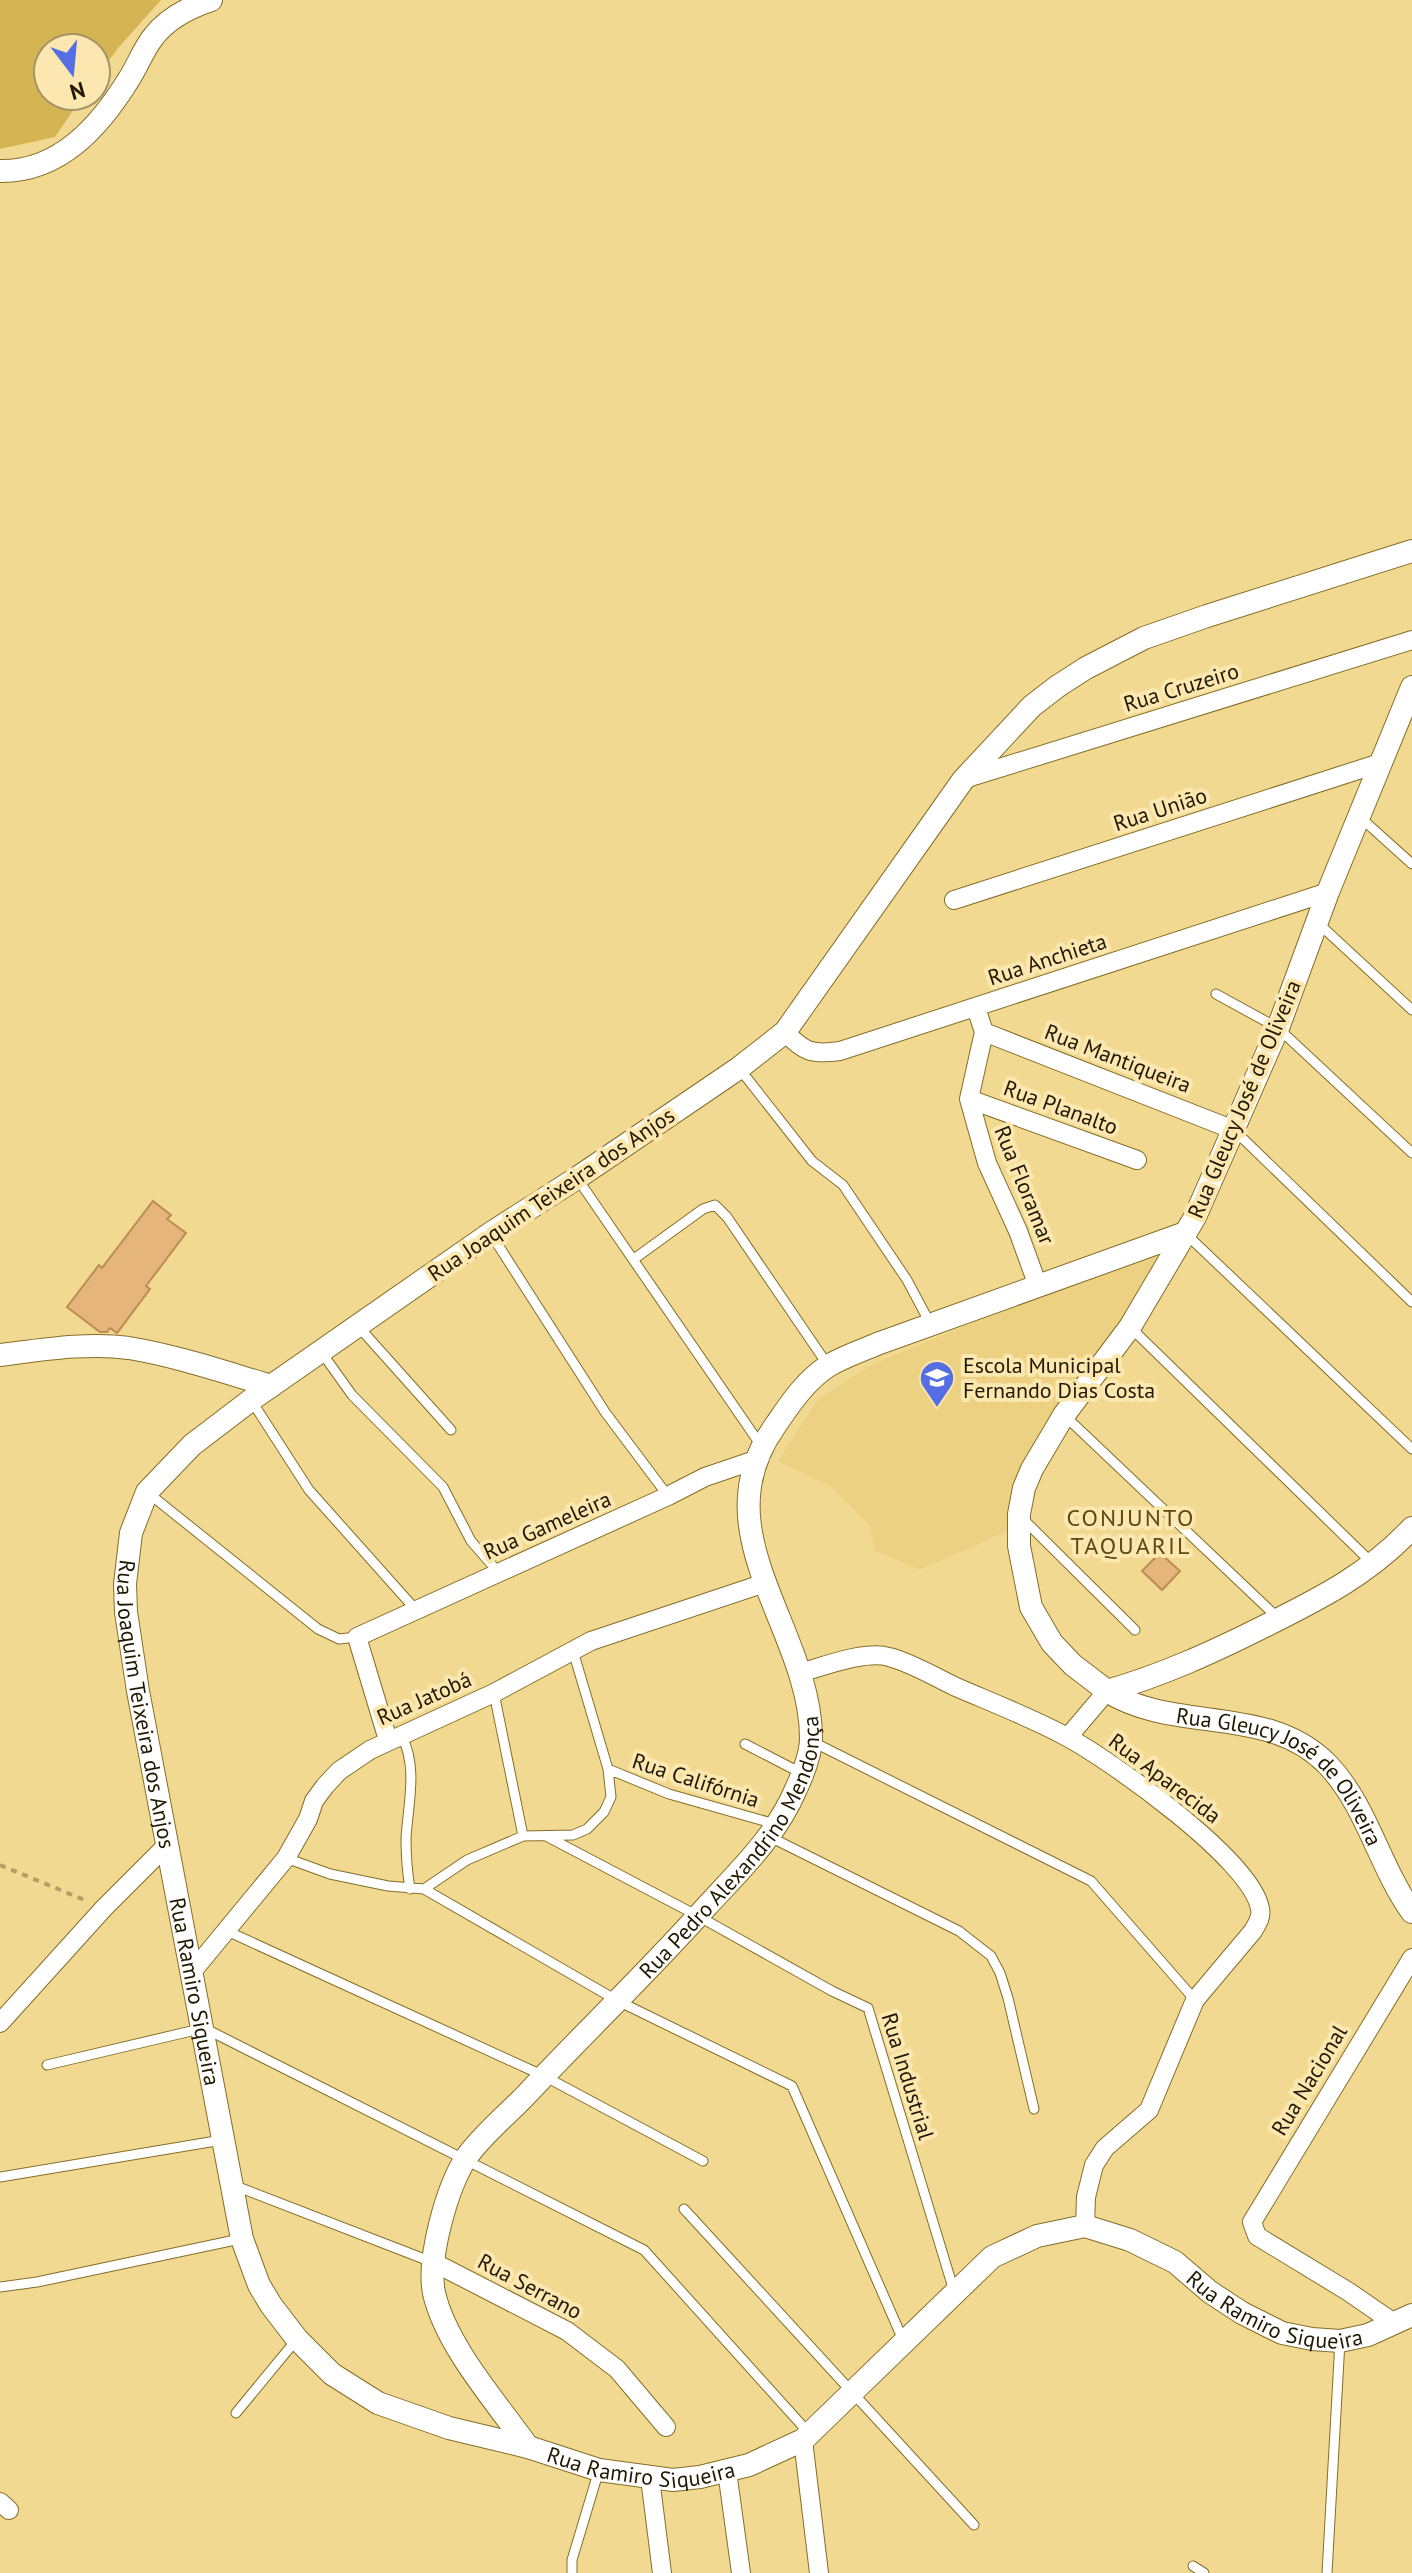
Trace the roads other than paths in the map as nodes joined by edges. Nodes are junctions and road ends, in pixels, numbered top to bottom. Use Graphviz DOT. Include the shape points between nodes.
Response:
graph roads {
  1 [pos="211,0"];
  2 [pos="0,171"];
  3 [pos="1412,551"];
  4 [pos="1412,640"];
  5 [pos="1412,687"];
  6 [pos="1407,717"];
  7 [pos="1380,763"];
  8 [pos="963,780"];
  9 [pos="1361,818"];
  10 [pos="1412,864"];
  11 [pos="1328,892"];
  12 [pos="954,900"];
  13 [pos="1318,923"];
  14 [pos="1216,994"];
  15 [pos="976,1008"];
  16 [pos="1412,1010"];
  17 [pos="1278,1028"];
  18 [pos="785,1032"];
  19 [pos="984,1032"];
  20 [pos="739,1068"];
  21 [pos="969,1099"];
  22 [pos="1234,1130"];
  23 [pos="1412,1153"];
  24 [pos="1137,1160"];
  25 [pos="577,1178"];
  26 [pos="491,1233"];
  27 [pos="1185,1233"];
  28 [pos="634,1259"];
  29 [pos="1038,1286"];
  30 [pos="1412,1302"];
  31 [pos="931,1325"];
  32 [pos="358,1326"];
  33 [pos="1130,1327"];
  34 [pos="321,1353"];
  35 [pos="0,1355"];
  36 [pos="828,1366"];
  37 [pos="271,1386"];
  38 [pos="251,1400"];
  39 [pos="1064,1415"];
  40 [pos="451,1430"];
  41 [pos="1412,1449"];
  42 [pos="760,1453"];
  43 [pos="147,1492"];
  44 [pos="668,1496"];
  45 [pos="1019,1514"];
  46 [pos="1412,1528"];
  47 [pos="1374,1565"];
  48 [pos="499,1573"];
  49 [pos="765,1583"];
  50 [pos="416,1610"];
  51 [pos="1279,1619"];
  52 [pos="1135,1630"];
  53 [pos="357,1637"];
  54 [pos="573,1651"];
  55 [pos="800,1673"];
  56 [pos="1107,1691"];
  57 [pos="494,1693"];
  58 [pos="1068,1737"];
  59 [pos="395,1738"];
  60 [pos="811,1741"];
  61 [pos="745,1744"];
  62 [pos="608,1769"];
  63 [pos="803,1774"];
  64 [pos="774,1831"];
  65 [pos="523,1836"];
  66 [pos="546,1836"];
  67 [pos="167,1845"];
  68 [pos="286,1858"];
  69 [pos="410,1889"];
  70 [pos="424,1889"];
  71 [pos="1412,1912"];
  72 [pos="698,1916"];
  73 [pos="227,1931"];
  74 [pos="1412,1958"];
  75 [pos="192,1972"];
  76 [pos="1195,2000"];
  77 [pos="618,2001"];
  78 [pos="0,2023"];
  79 [pos="204,2028"];
  80 [pos="47,2065"];
  81 [pos="544,2076"];
  82 [pos="1034,2109"];
  83 [pos="224,2140"];
  84 [pos="466,2158"];
  85 [pos="703,2161"];
  86 [pos="0,2177"];
  87 [pos="230,2184"];
  88 [pos="684,2209"];
  89 [pos="1085,2226"];
  90 [pos="242,2239"];
  91 [pos="433,2262"];
  92 [pos="0,2287"];
  93 [pos="955,2294"];
  94 [pos="1403,2319"];
  95 [pos="297,2339"];
  96 [pos="1340,2341"];
  97 [pos="905,2343"];
  98 [pos="853,2393"];
  99 [pos="236,2413"];
  100 [pos="666,2427"];
  101 [pos="806,2437"];
  102 [pos="528,2447"];
  103 [pos="599,2470"];
  104 [pos="727,2471"];
  105 [pos="650,2478"];
  106 [pos="974,2525"];
  107 [pos="1193,2566"];
  108 [pos="572,2573"];
  109 [pos="662,2573"];
  110 [pos="741,2573"];
  111 [pos="819,2573"];
  112 [pos="1204,2573"];
  113 [pos="1327,2573"];
  1 -- 2 [label="street" via="171,19 154,36 80,142 53,160"];
  3 -- 8 [label="street, Rua Joaquim Teixeira dos Anjos" via="1144,638 1032,706"];
  4 -- 8 [label="street, Rua Cruzeiro"];
  5 -- 6 [label="street, Rua Gleucy José de Oliveira"];
  6 -- 7 [label="street, Rua Gleucy José de Oliveira"];
  7 -- 9 [label="street, Rua Gleucy José de Oliveira"];
  7 -- 12 [label="street, Rua União"];
  8 -- 18 [label="street, Rua Joaquim Teixeira dos Anjos"];
  9 -- 10 [label="lane"];
  9 -- 11 [label="street, Rua Gleucy José de Oliveira"];
  11 -- 13 [label="street, Rua Gleucy José de Oliveira"];
  11 -- 15 [label="street, Rua Anchieta"];
  13 -- 16 [label="lane"];
  13 -- 17 [label="street, Rua Gleucy José de Oliveira"];
  14 -- 17 [label="lane"];
  15 -- 18 [label="street, Rua Anchieta" via="840,1051 809,1051"];
  15 -- 19 [label="street"];
  17 -- 22 [label="street, Rua Gleucy José de Oliveira"];
  17 -- 23 [label="lane"];
  18 -- 20 [label="street, Rua Joaquim Teixeira dos Anjos"];
  19 -- 21 [label="street, Rua Floramar"];
  19 -- 22 [label="street, Rua Mantiqueira"];
  20 -- 25 [label="street, Rua Joaquim Teixeira dos Anjos"];
  20 -- 31 [label="lane" via="812,1161 843,1185"];
  21 -- 24 [label="street, Rua Planalto"];
  21 -- 29 [label="street, Rua Floramar" via="987,1163"];
  22 -- 27 [label="street, Rua Gleucy José de Oliveira"];
  22 -- 30 [label="lane"];
  25 -- 26 [label="street, Rua Joaquim Teixeira dos Anjos"];
  25 -- 28 [label="lane"];
  26 -- 32 [label="street, Rua Joaquim Teixeira dos Anjos"];
  26 -- 44 [label="lane" via="605,1412"];
  27 -- 29 [label="street, Rua Pedro Alexandrino Mendonça"];
  27 -- 33 [label="street, Rua Gleucy José de Oliveira"];
  27 -- 41 [label="lane"];
  28 -- 36 [label="lane" via="715,1205"];
  28 -- 42 [label="lane"];
  29 -- 31 [label="street, Rua Pedro Alexandrino Mendonça"];
  31 -- 36 [label="street, Rua Pedro Alexandrino Mendonça"];
  32 -- 34 [label="street, Rua Joaquim Teixeira dos Anjos"];
  32 -- 40 [label="lane"];
  33 -- 39 [label="street, Rua Gleucy José de Oliveira"];
  33 -- 47 [label="lane"];
  34 -- 37 [label="street, Rua Joaquim Teixeira dos Anjos"];
  34 -- 48 [label="lane" via="352,1395 443,1487 471,1541"];
  35 -- 37 [label="street" via="126,1348"];
  36 -- 42 [label="street, Rua Pedro Alexandrino Mendonça" via="798,1393"];
  37 -- 38 [label="street, Rua Joaquim Teixeira dos Anjos"];
  38 -- 43 [label="street, Rua Joaquim Teixeira dos Anjos" via="192,1445"];
  38 -- 50 [label="lane" via="309,1490"];
  39 -- 45 [label="street, Rua Gleucy José de Oliveira" via="1032,1469"];
  39 -- 51 [label="lane"];
  42 -- 44 [label="street, Rua Gameleira"];
  42 -- 49 [label="street, Rua Pedro Alexandrino Mendonça" via="747,1523"];
  43 -- 53 [label="lane" via="318,1629 339,1639"];
  43 -- 67 [label="street, Rua Joaquim Teixeira dos Anjos" via="131,1533 126,1612"];
  44 -- 48 [label="street, Rua Gameleira"];
  45 -- 52 [label="lane"];
  45 -- 56 [label="street, Rua Gleucy José de Oliveira" via="1021,1567 1031,1607 1052,1643"];
  46 -- 47 [label="street, Rua Gleucy José de Oliveira"];
  47 -- 51 [label="street, Rua Gleucy José de Oliveira"];
  48 -- 50 [label="street, Rua Gameleira"];
  49 -- 54 [label="street, Rua Jatobá"];
  49 -- 55 [label="street, Rua Pedro Alexandrino Mendonça"];
  50 -- 53 [label="street, Rua Gameleira"];
  51 -- 56 [label="street, Rua Gleucy José de Oliveira" via="1188,1664"];
  53 -- 59 [label="street"];
  54 -- 57 [label="street, Rua Jatobá"];
  54 -- 62 [label="lane"];
  55 -- 58 [label="street, Rua Aparecida" via="850,1659 887,1656"];
  55 -- 60 [label="street, Rua Pedro Alexandrino Mendonça"];
  56 -- 58 [label="street"];
  56 -- 71 [label="street, Rua Gleucy José de Oliveira" via="1147,1711 1234,1721 1276,1731 1306,1747 1346,1790"];
  57 -- 59 [label="street, Rua Jatobá"];
  57 -- 65 [label="lane"];
  58 -- 76 [label="street, Rua Aparecida" via="1172,1808 1220,1850 1259,1904 1253,1931"];
  59 -- 68 [label="street, Rua Jatobá" via="339,1771 325,1786"];
  59 -- 69 [label="lane" via="407,1747 411,1772 406,1851"];
  60 -- 63 [label="street, Rua Pedro Alexandrino Mendonça"];
  60 -- 76 [label="lane" via="1091,1881"];
  61 -- 63 [label="lane"];
  62 -- 64 [label="lane, Rua Califórnia"];
  62 -- 66 [label="lane, Rua Califórnia" via="611,1797 604,1812 573,1835"];
  63 -- 64 [label="street, Rua Pedro Alexandrino Mendonça"];
  64 -- 72 [label="street, Rua Pedro Alexandrino Mendonça"];
  64 -- 82 [label="lane, Rua Califórnia" via="959,1931 991,1956 1008,1998"];
  65 -- 66 [label="lane, Rua Califórnia"];
  65 -- 70 [label="lane, Rua Califórnia" via="467,1860"];
  66 -- 72 [label="lane, Rua Industrial"];
  67 -- 75 [label="street, Rua Ramiro Siqueira"];
  67 -- 78 [label="street, Rua Joaquim Teixeira dos Anjos"];
  68 -- 69 [label="lane" via="330,1874"];
  68 -- 73 [label="street, Rua Jatobá"];
  69 -- 70 [label="lane"];
  70 -- 77 [label="lane"];
  72 -- 77 [label="street, Rua Pedro Alexandrino Mendonça"];
  72 -- 93 [label="lane, Rua Industrial" via="868,2008"];
  73 -- 75 [label="street, Rua Jatobá"];
  73 -- 81 [label="lane"];
  74 -- 94 [label="street, Rua Nacional" via="1252,2222 1257,2236"];
  75 -- 79 [label="street, Rua Ramiro Siqueira"];
  76 -- 89 [label="street, Rua Aparecida" via="1149,2110 1105,2148 1094,2165"];
  77 -- 81 [label="street, Rua Pedro Alexandrino Mendonça"];
  77 -- 97 [label="lane" via="792,2086"];
  79 -- 80 [label="lane"];
  79 -- 83 [label="street, Rua Ramiro Siqueira"];
  79 -- 84 [label="lane"];
  81 -- 84 [label="street, Rua Pedro Alexandrino Mendonça"];
  81 -- 85 [label="lane"];
  83 -- 86 [label="lane"];
  83 -- 87 [label="street, Rua Ramiro Siqueira"];
  84 -- 91 [label="street, Rua Pedro Alexandrino Mendonça" via="443,2216"];
  84 -- 101 [label="lane" via="644,2250"];
  87 -- 90 [label="street, Rua Ramiro Siqueira"];
  87 -- 91 [label="lane"];
  88 -- 98 [label="lane"];
  89 -- 93 [label="street, Rua Ramiro Siqueira" via="1037,2236 992,2257"];
  89 -- 96 [label="street, Rua Ramiro Siqueira" via="1175,2262 1210,2292 1282,2333"];
  90 -- 92 [label="lane"];
  90 -- 95 [label="street, Rua Ramiro Siqueira" via="265,2295"];
  91 -- 100 [label="street, Rua Serrano" via="567,2331 617,2369"];
  91 -- 102 [label="street, Rua Pedro Alexandrino Mendonça" via="435,2297 446,2325"];
  93 -- 97 [label="street, Rua Ramiro Siqueira"];
  94 -- 96 [label="street, Rua Ramiro Siqueira"];
  95 -- 99 [label="lane"];
  95 -- 102 [label="street, Rua Ramiro Siqueira" via="332,2374 378,2403 449,2428"];
  96 -- 113 [label="lane"];
  97 -- 98 [label="street, Rua Ramiro Siqueira"];
  98 -- 101 [label="street, Rua Ramiro Siqueira"];
  98 -- 106 [label="lane"];
  101 -- 104 [label="street, Rua Ramiro Siqueira"];
  101 -- 111 [label="street"];
  102 -- 103 [label="street, Rua Ramiro Siqueira"];
  103 -- 105 [label="street, Rua Ramiro Siqueira"];
  103 -- 108 [label="lane"];
  104 -- 105 [label="street, Rua Ramiro Siqueira"];
  104 -- 110 [label="street"];
  105 -- 109 [label="street"];
  107 -- 112 [label="lane"];
}
